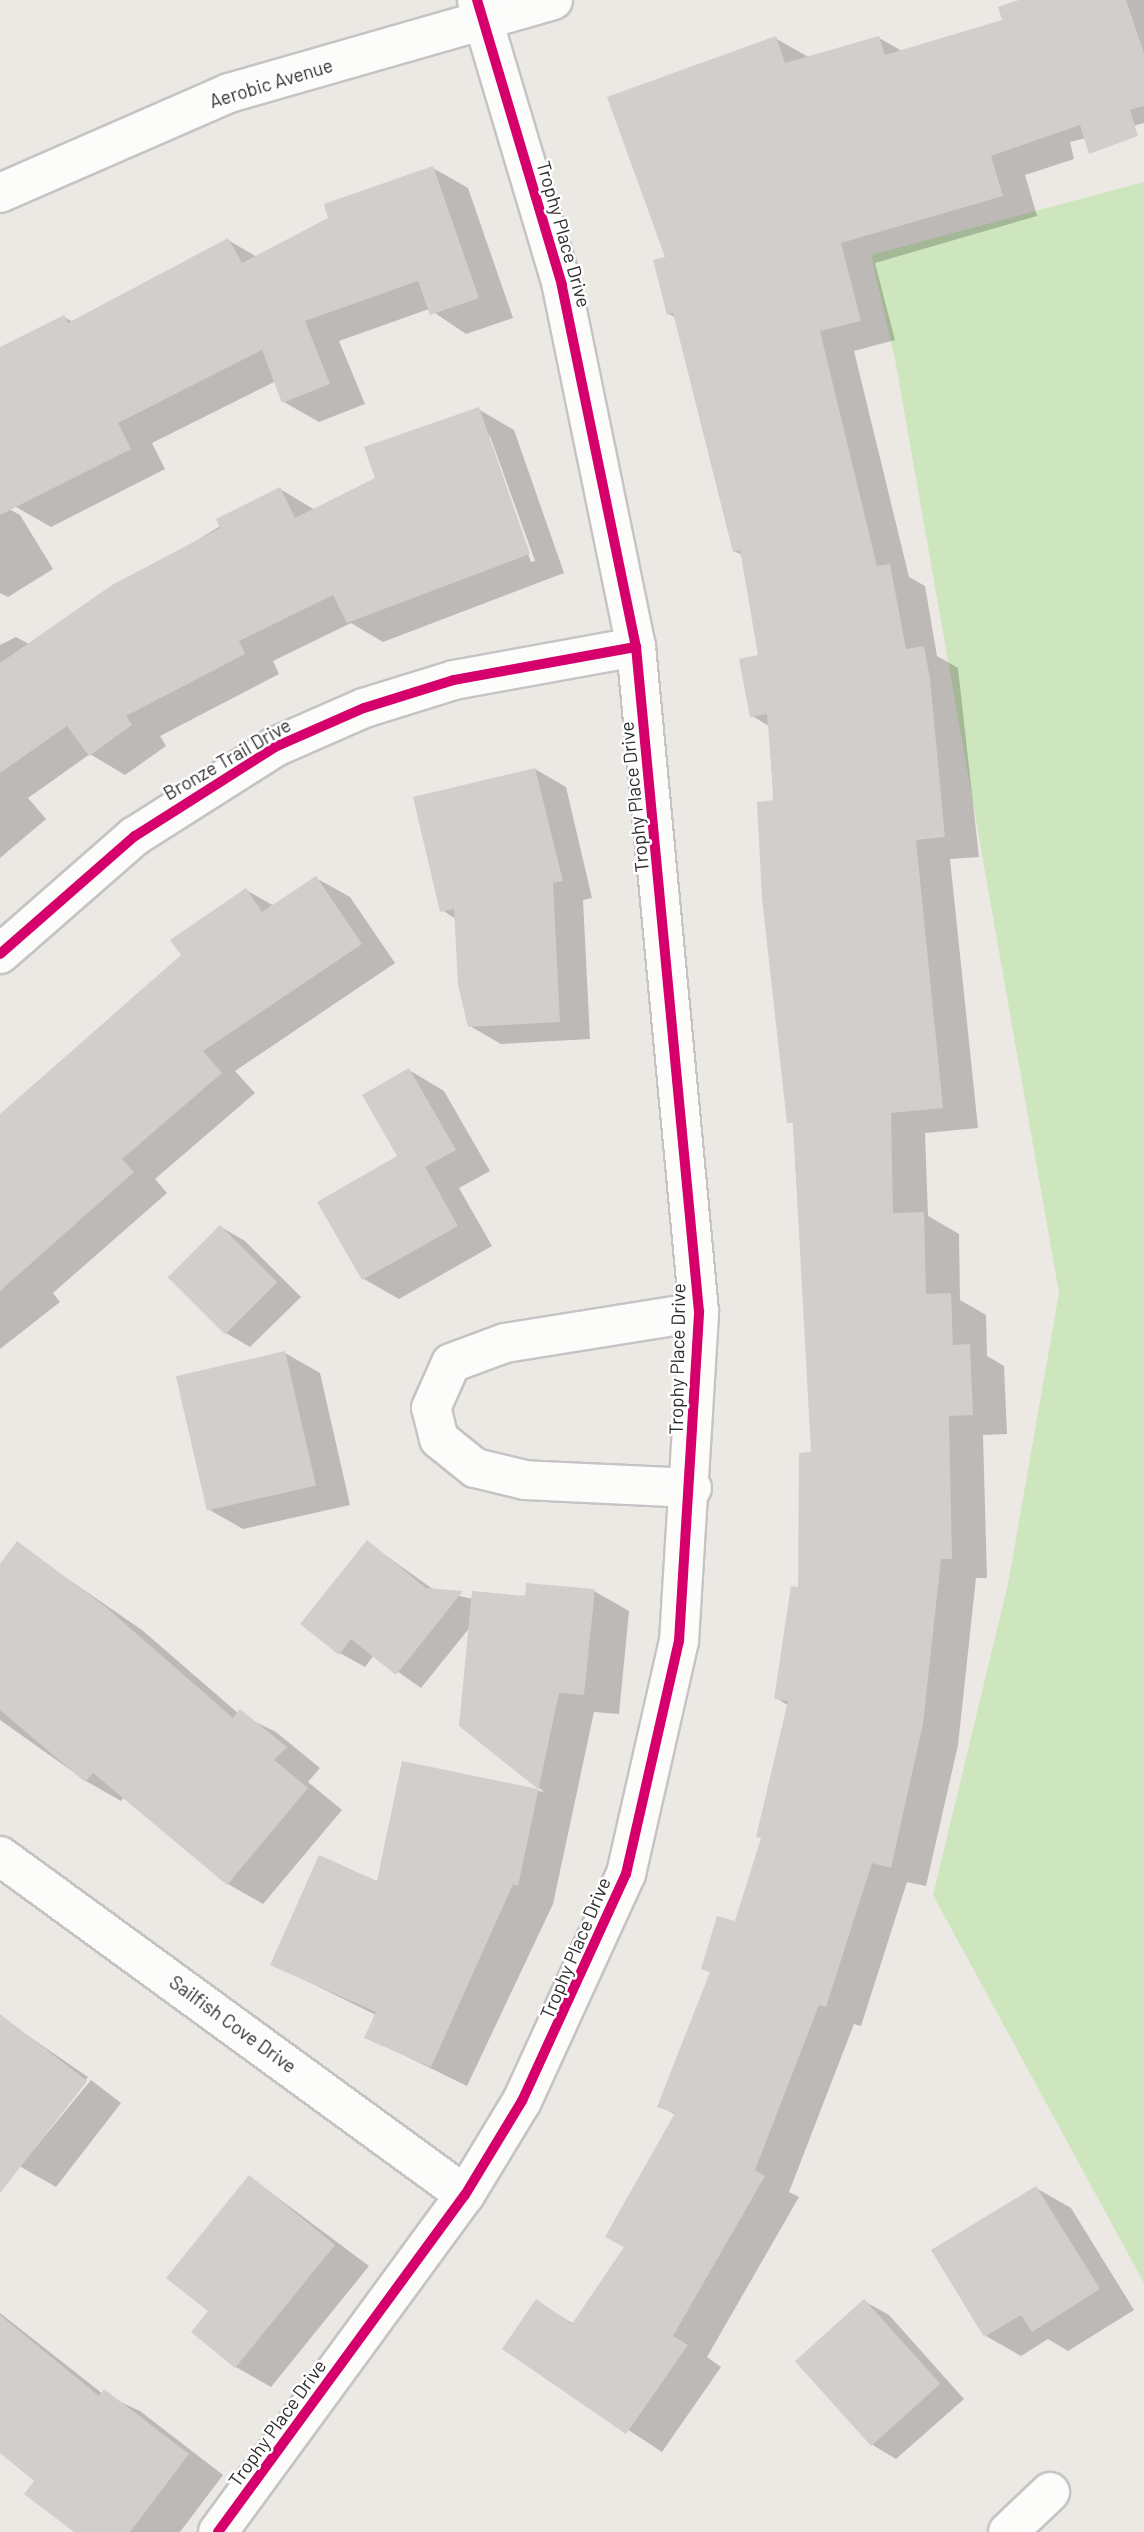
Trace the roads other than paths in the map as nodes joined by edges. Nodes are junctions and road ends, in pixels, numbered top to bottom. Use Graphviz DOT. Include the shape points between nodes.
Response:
graph roads {
  1 [pos="552,0"];
  2 [pos="480,10"];
  3 [pos="0,193"];
  4 [pos="636,647"];
  5 [pos="0,954"];
  6 [pos="699,1312"];
  7 [pos="692,1488"];
  8 [pos="0,1856"];
  9 [pos="465,2195"];
  10 [pos="1050,2492"];
  11 [pos="218,2532"];
  12 [pos="1008,2532"];
  1 -- 2 [label="street, Aerobic Avenue"];
  2 -- 3 [label="street, Aerobic Avenue" via="229,93"];
  2 -- 4 [label="street, Trophy Place Drive" via="562,285"];
  4 -- 5 [label="street, Bronze Trail Drive" via="453,680 364,708 275,747 135,836"];
  4 -- 6 [label="street, Trophy Place Drive"];
  6 -- 7 [label="street, Trophy Place Drive"];
  6 -- 7 [label="street" via="505,1343 451,1363 430,1408 439,1439 475,1468 525,1480"];
  7 -- 9 [label="street, Trophy Place Drive" via="679,1641 626,1874 573,2001"];
  8 -- 9 [label="street, Sailfish Cove Drive"];
  9 -- 11 [label="street, Trophy Place Drive"];
  10 -- 12 [label="street"];
}
